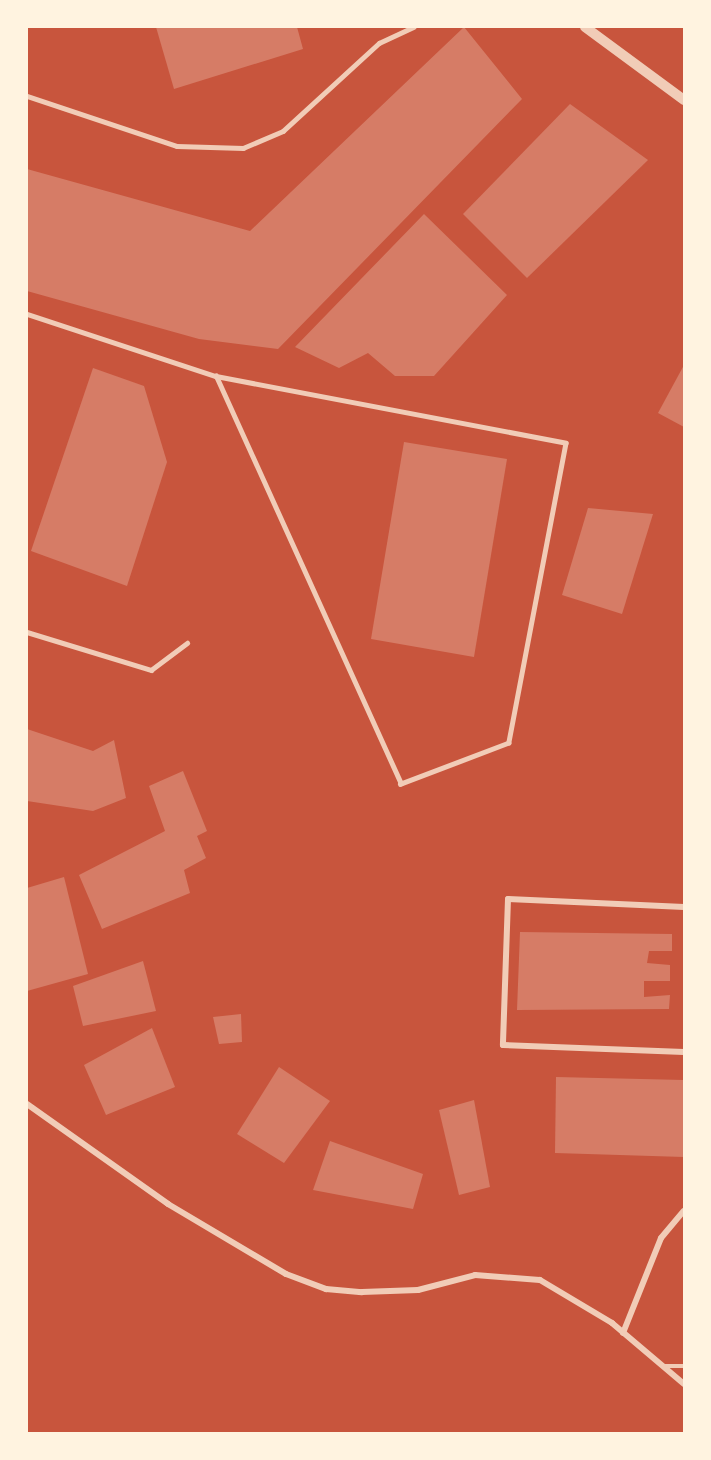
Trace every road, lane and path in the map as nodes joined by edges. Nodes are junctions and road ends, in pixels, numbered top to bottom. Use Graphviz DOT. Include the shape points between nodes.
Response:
graph roads {
  1 [pos="412,27"];
  2 [pos="585,27"];
  3 [pos="27,96"];
  4 [pos="684,100"];
  5 [pos="27,314"];
  6 [pos="216,376"];
  7 [pos="27,632"];
  8 [pos="187,643"];
  9 [pos="684,907"];
  10 [pos="684,1052"];
  11 [pos="27,1104"];
  12 [pos="684,1211"];
  13 [pos="623,1333"];
  14 [pos="663,1366"];
  15 [pos="684,1366"];
  16 [pos="684,1384"];
  1 -- 3 [label="lane" via="379,43 283,131 243,148 177,146"];
  2 -- 4 [label="street"];
  5 -- 6 [label="lane"];
  6 -- 6 [label="lane" via="401,784 509,743 566,443"];
  7 -- 8 [label="lane" via="151,670"];
  9 -- 10 [label="street" via="508,898 503,1045"];
  11 -- 13 [label="street" via="168,1204 286,1274 326,1289 418,1290 475,1275 540,1280"];
  12 -- 13 [label="street" via="661,1238"];
  13 -- 14 [label="street"];
  14 -- 15 [label="lane"];
  14 -- 16 [label="street"];
}
